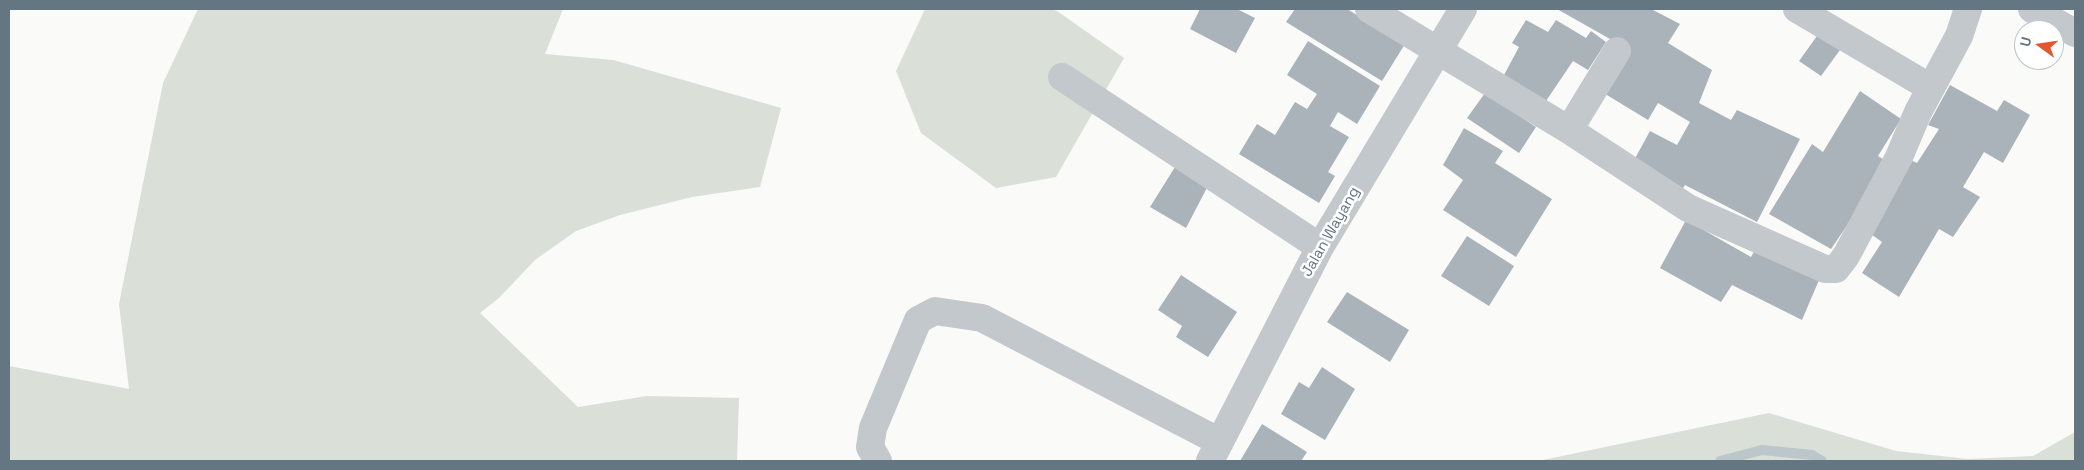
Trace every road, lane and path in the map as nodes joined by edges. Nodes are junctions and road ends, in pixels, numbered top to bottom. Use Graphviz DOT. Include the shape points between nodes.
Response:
graph roads {
  1 [pos="1370,9"];
  2 [pos="1464,9"];
  3 [pos="1797,9"];
  4 [pos="1968,9"];
  5 [pos="2032,9"];
  6 [pos="2075,33"];
  7 [pos="1439,50"];
  8 [pos="1617,51"];
  9 [pos="1062,77"];
  10 [pos="1930,88"];
  11 [pos="1568,130"];
  12 [pos="1320,247"];
  13 [pos="1215,451"];
  14 [pos="878,461"];
  1 -- 7 [label="street"];
  2 -- 7 [label="street, Jalan Wayang"];
  3 -- 10 [label="street"];
  4 -- 10 [label="street" via="1959,36"];
  5 -- 6 [label="street"];
  7 -- 11 [label="street"];
  7 -- 12 [label="street, Jalan Wayang"];
  8 -- 11 [label="street"];
  9 -- 12 [label="street"];
  10 -- 11 [label="street" via="1899,157 1836,269 1825,269 1688,208"];
  12 -- 13 [label="street, Jalan Wayang"];
  13 -- 14 [label="street" via="982,318 935,311 918,320 873,428 870,447"];
}
